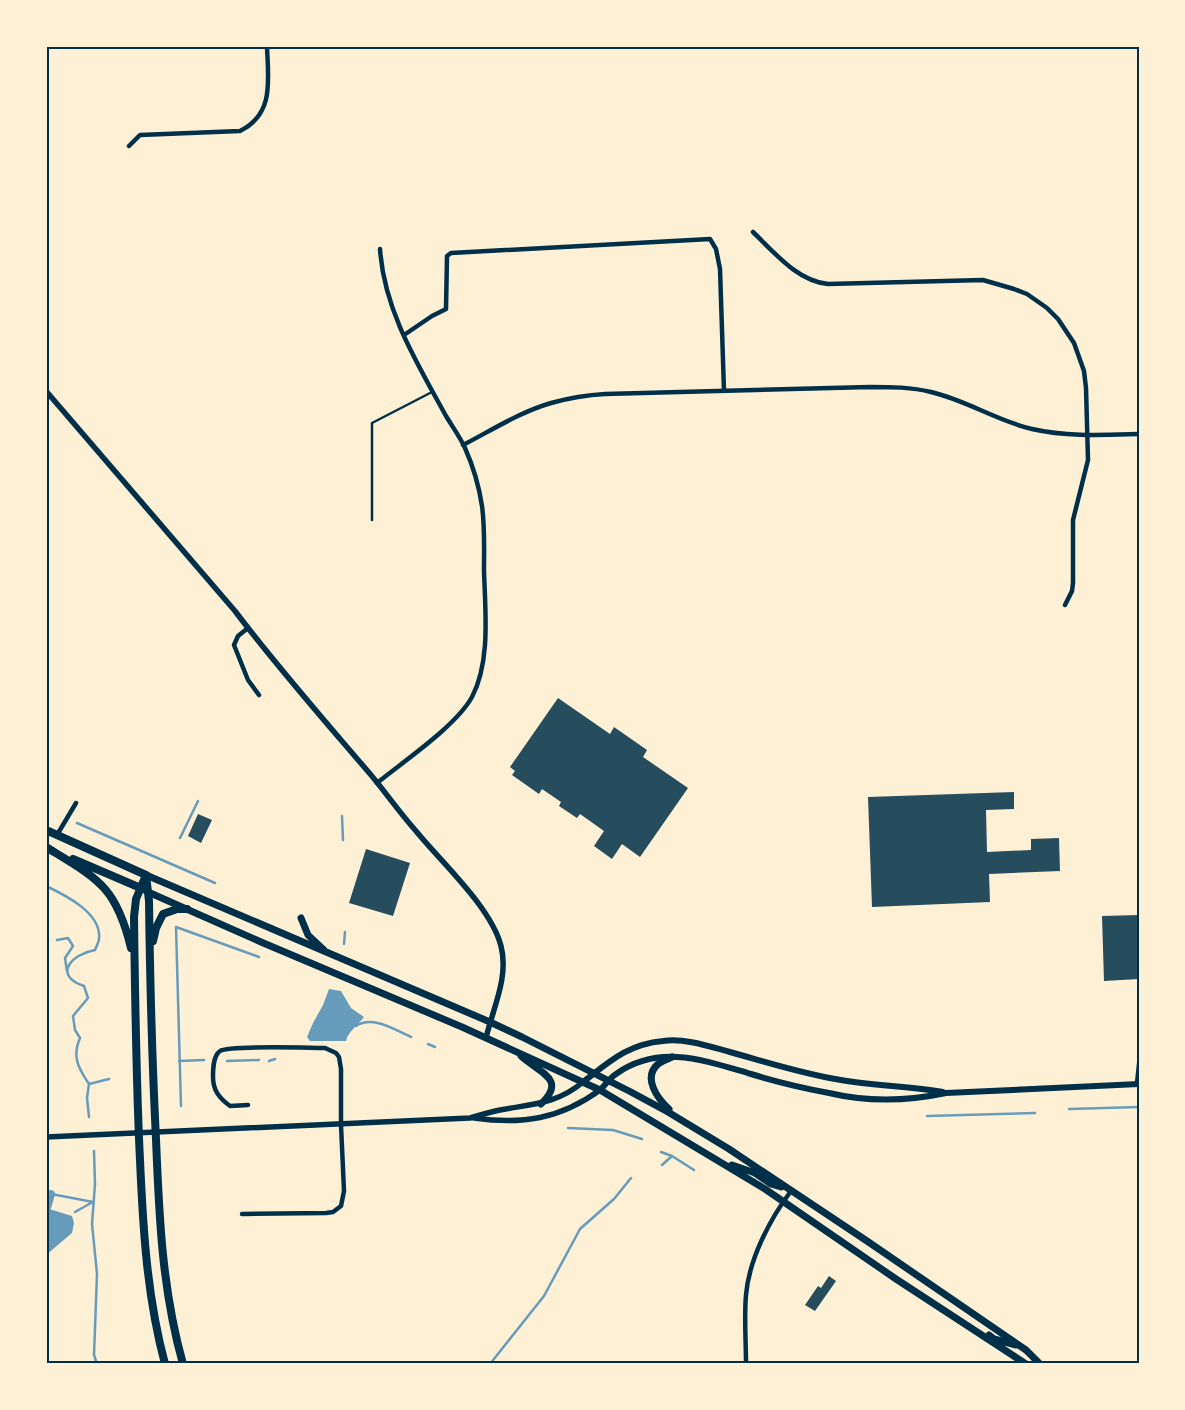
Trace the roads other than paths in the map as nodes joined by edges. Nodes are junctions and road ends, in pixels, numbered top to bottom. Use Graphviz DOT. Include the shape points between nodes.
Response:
graph roads {
  1 [pos="267,46"];
  2 [pos="128,146"];
  3 [pos="753,232"];
  4 [pos="380,248"];
  5 [pos="404,335"];
  6 [pos="46,391"];
  7 [pos="433,391"];
  8 [pos="724,391"];
  9 [pos="1139,434"];
  10 [pos="1088,435"];
  11 [pos="463,445"];
  12 [pos="372,520"];
  13 [pos="1065,605"];
  14 [pos="248,628"];
  15 [pos="259,695"];
  16 [pos="377,783"];
  17 [pos="76,803"];
  18 [pos="46,830"];
  19 [pos="57,835"];
  20 [pos="46,847"];
  21 [pos="146,875"];
  22 [pos="140,888"];
  23 [pos="148,892"];
  24 [pos="187,909"];
  25 [pos="301,918"];
  26 [pos="328,954"];
  27 [pos="150,956"];
  28 [pos="134,962"];
  29 [pos="490,1022"];
  30 [pos="486,1038"];
  31 [pos="515,1051"];
  32 [pos="1139,1055"];
  33 [pos="672,1057"];
  34 [pos="595,1073"];
  35 [pos="609,1080"];
  36 [pos="583,1082"];
  37 [pos="1137,1084"];
  38 [pos="600,1090"];
  39 [pos="946,1093"];
  40 [pos="541,1104"];
  41 [pos="248,1105"];
  42 [pos="470,1118"];
  43 [pos="683,1121"];
  44 [pos="341,1125"];
  45 [pos="155,1132"];
  46 [pos="139,1133"];
  47 [pos="46,1137"];
  48 [pos="721,1162"];
  49 [pos="791,1191"];
  50 [pos="783,1202"];
  51 [pos="242,1214"];
  52 [pos="940,1307"];
  53 [pos="1021,1346"];
  54 [pos="166,1364"];
  55 [pos="183,1364"];
  56 [pos="746,1364"];
  57 [pos="1026,1364"];
  58 [pos="1040,1364"];
  1 -- 2 [label="street" via="268,91 261,114 252,125 240,131 140,135"];
  3 -- 10 [label="street" via="798,273 822,283 971,280 993,282 1026,294 1058,319 1074,343 1084,371"];
  4 -- 5 [label="street" via="387,294"];
  5 -- 7 [label="street"];
  5 -- 8 [label="street" via="446,309 446,256 451,254 710,239 716,249 720,269"];
  6 -- 14 [label="street"];
  7 -- 11 [label="street"];
  7 -- 12 [label="lane" via="372,423"];
  8 -- 10 [label="street" via="870,387 919,389 1030,429"];
  8 -- 11 [label="street" via="606,394 566,399 515,417"];
  9 -- 10 [label="street"];
  10 -- 13 [label="street" via="1086,471 1073,520 1072,591"];
  11 -- 16 [label="street" via="476,478 484,517 485,629 481,673 472,696 459,714"];
  14 -- 15 [label="street" via="238,636 234,645 248,680"];
  14 -- 16 [label="street"];
  16 -- 29 [label="street" via="482,909 498,937 503,969"];
  17 -- 19 [label="street"];
  18 -- 19 [label="highway"];
  19 -- 21 [label="highway"];
  20 -- 22 [label="highway"];
  20 -- 28 [label="highway" via="110,892 120,912"];
  21 -- 22 [label="highway"];
  21 -- 23 [label="highway"];
  21 -- 26 [label="main road"];
  22 -- 23 [label="highway"];
  22 -- 28 [label="highway" via="134,917"];
  23 -- 24 [label="main road"];
  23 -- 27 [label="highway"];
  24 -- 27 [label="highway" via="163,914 156,928"];
  24 -- 30 [label="main road"];
  25 -- 26 [label="main road" via="308,935"];
  26 -- 29 [label="main road"];
  27 -- 45 [label="highway"];
  28 -- 46 [label="highway"];
  29 -- 30 [label="street"];
  29 -- 34 [label="main road"];
  30 -- 31 [label="main road"];
  31 -- 36 [label="main road"];
  31 -- 40 [label="main road" via="552,1082 550,1096"];
  32 -- 37 [label="lane"];
  33 -- 35 [label="main road" via="644,1061"];
  33 -- 39 [label="main road" via="704,1060 831,1094 862,1098 921,1098"];
  33 -- 43 [label="main road" via="658,1064 652,1086 663,1104"];
  34 -- 35 [label="main road"];
  34 -- 36 [label="main road"];
  34 -- 39 [label="main road" via="633,1047 676,1040 840,1080"];
  35 -- 38 [label="main road"];
  35 -- 43 [label="main road"];
  36 -- 38 [label="main road"];
  36 -- 40 [label="street" via="573,1091"];
  37 -- 39 [label="main road"];
  38 -- 42 [label="street" via="568,1109 533,1120 499,1122"];
  38 -- 48 [label="main road"];
  40 -- 42 [label="street"];
  41 -- 44 [label="street" via="230,1106 217,1095 213,1071 219,1052 240,1048 325,1048 333,1050 340,1060"];
  42 -- 44 [label="street"];
  43 -- 49 [label="main road"];
  44 -- 45 [label="street"];
  44 -- 51 [label="street" via="344,1191 343,1202 338,1209 326,1213"];
  45 -- 46 [label="street"];
  45 -- 55 [label="highway" via="166,1288"];
  46 -- 47 [label="street"];
  46 -- 54 [label="highway" via="149,1290"];
  48 -- 49 [label="main road" via="755,1173 771,1184"];
  48 -- 50 [label="main road"];
  49 -- 50 [label="street"];
  49 -- 53 [label="main road"];
  50 -- 52 [label="main road"];
  50 -- 56 [label="street" via="758,1247 751,1267 746,1296"];
  52 -- 53 [label="main road" via="994,1339"];
  52 -- 57 [label="main road"];
  53 -- 58 [label="main road"];
}
